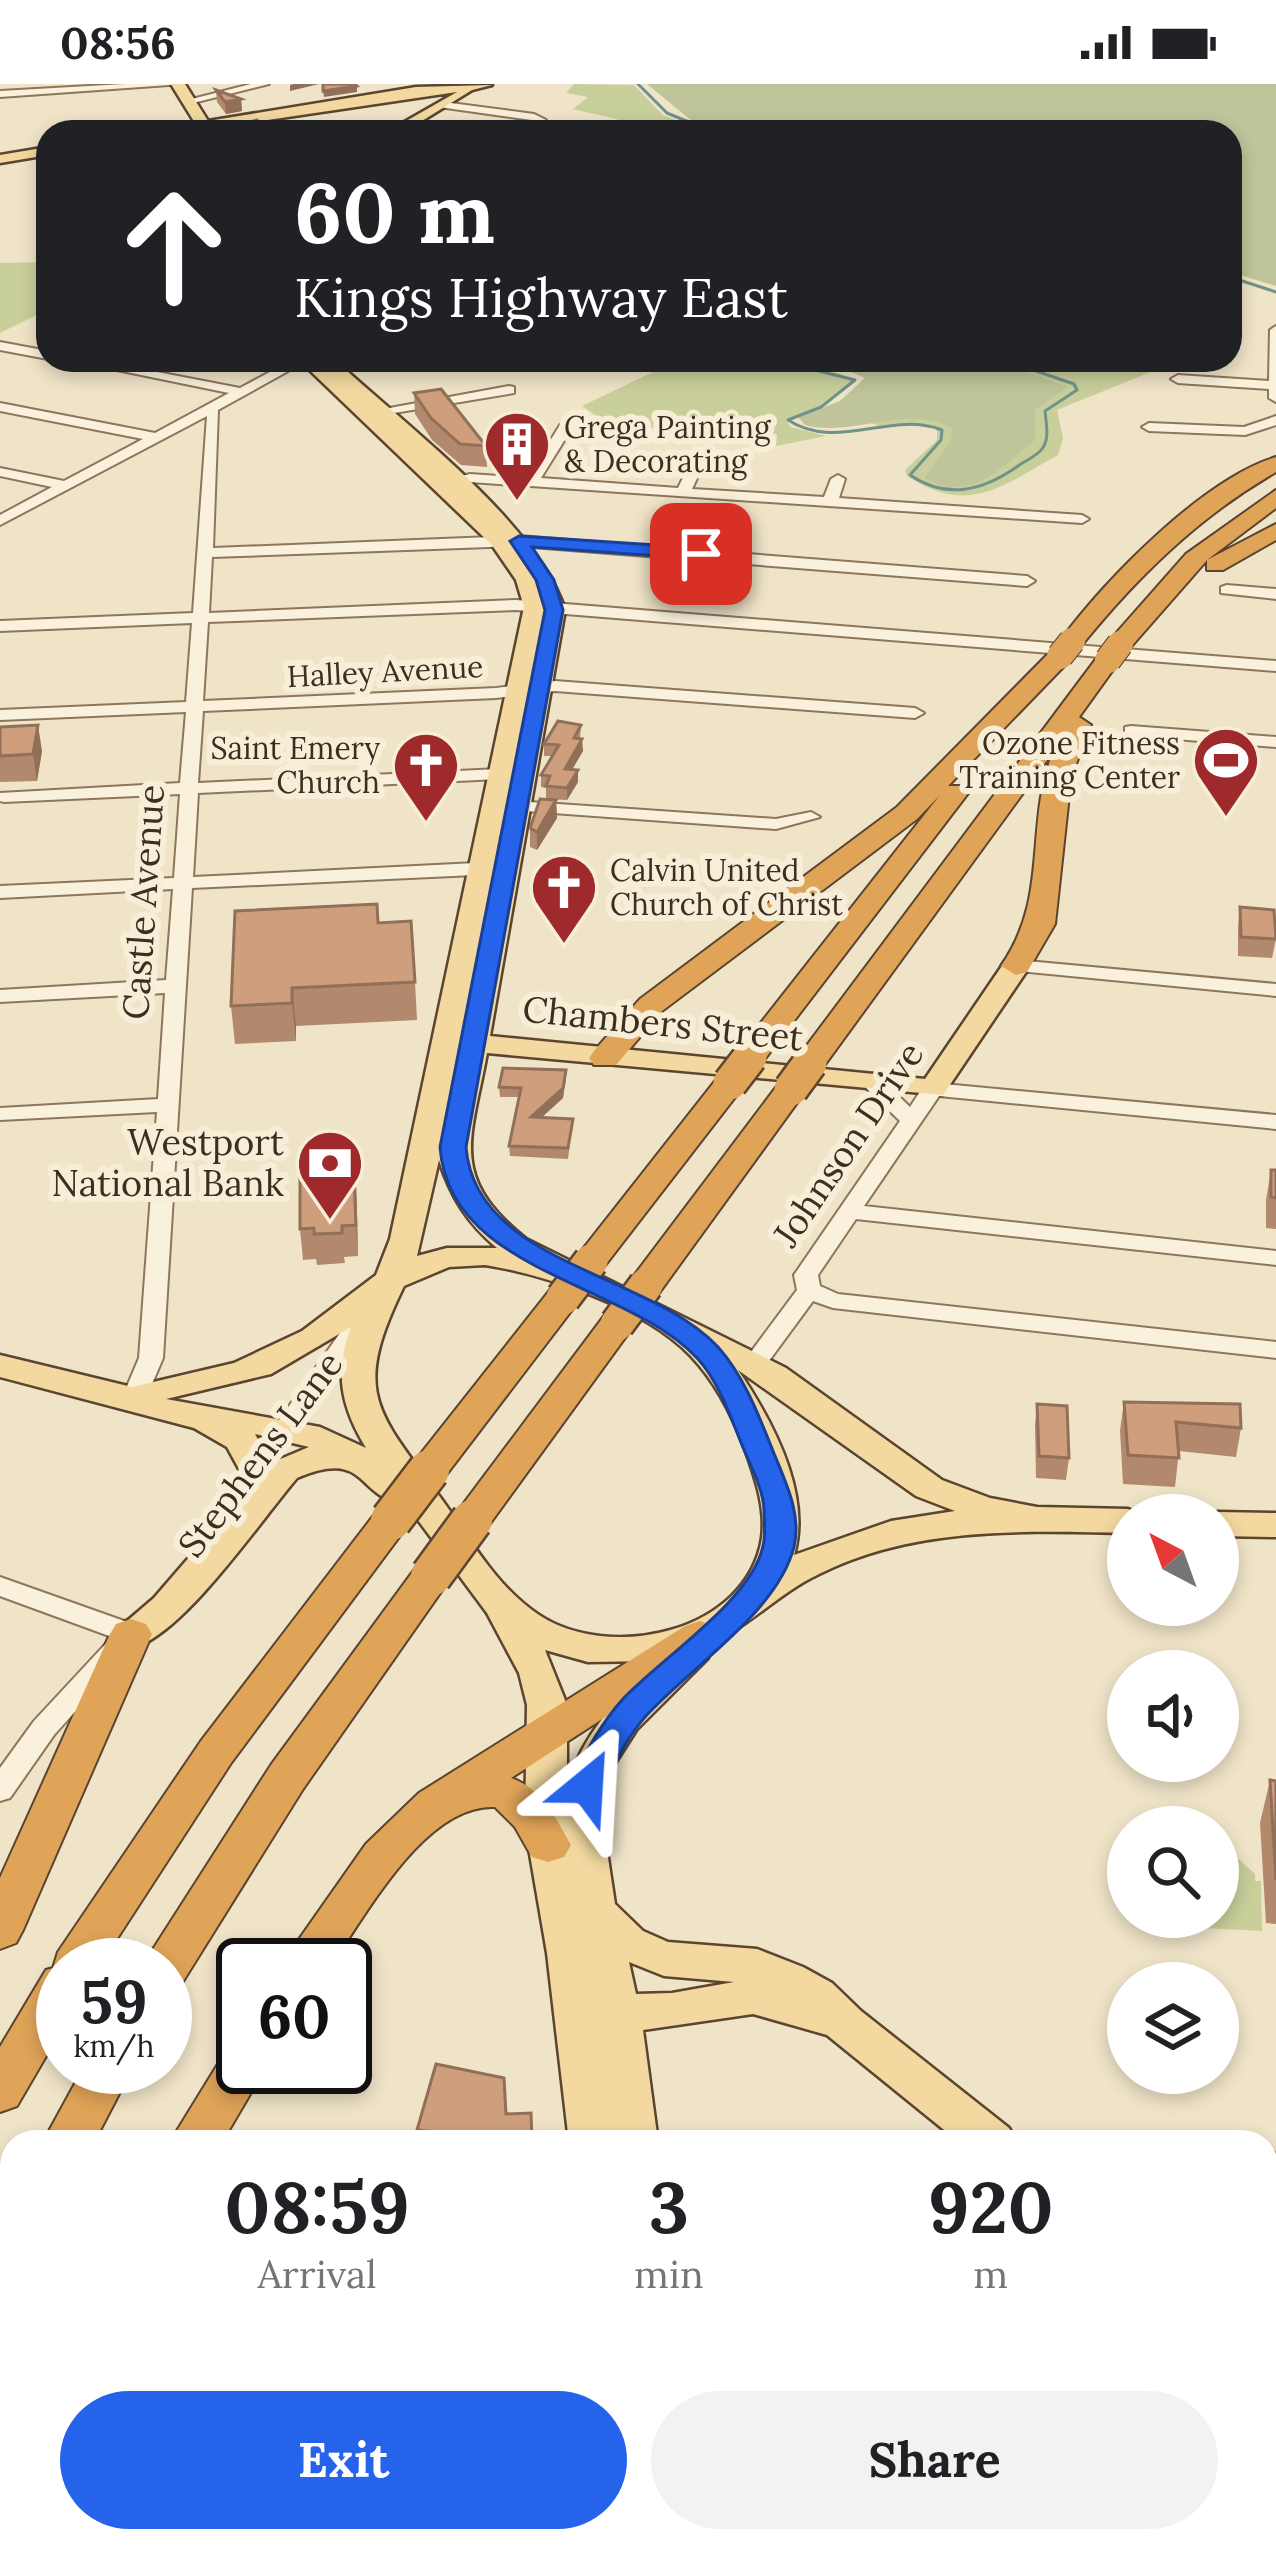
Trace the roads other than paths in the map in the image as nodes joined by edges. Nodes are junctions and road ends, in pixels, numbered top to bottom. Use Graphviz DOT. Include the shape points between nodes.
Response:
graph roads {
  1 [pos="178,84"];
  2 [pos="264,84"];
  3 [pos="443,84"];
  4 [pos="460,85"];
  5 [pos="485,85"];
  6 [pos="416,91"];
  7 [pos="0,94"];
  8 [pos="189,101"];
  9 [pos="448,106"];
  10 [pos="201,120"];
  11 [pos="256,120"];
  12 [pos="419,120"];
  13 [pos="425,120"];
  14 [pos="538,120"];
  15 [pos="36,153"];
  16 [pos="0,159"];
  17 [pos="1276,336"];
  18 [pos="0,346"];
  19 [pos="36,353"];
  20 [pos="140,372"];
  21 [pos="282,372"];
  22 [pos="320,372"];
  23 [pos="336,372"];
  24 [pos="1178,379"];
  25 [pos="1275,388"];
  26 [pos="509,390"];
  27 [pos="243,392"];
  28 [pos="0,406"];
  29 [pos="208,411"];
  30 [pos="372,413"];
  31 [pos="1276,420"];
  32 [pos="1149,427"];
  33 [pos="565,428"];
  34 [pos="159,438"];
  35 [pos="701,455"];
  36 [pos="1276,464"];
  37 [pos="0,472"];
  38 [pos="838,479"];
  39 [pos="445,482"];
  40 [pos="531,483"];
  41 [pos="67,486"];
  42 [pos="682,493"];
  43 [pos="1276,497"];
  44 [pos="830,502"];
  45 [pos="1082,519"];
  46 [pos="0,520"];
  47 [pos="1276,531"];
  48 [pos="509,541"];
  49 [pos="205,553"];
  50 [pos="1027,581"];
  51 [pos="1227,590"];
  52 [pos="1276,594"];
  53 [pos="545,608"];
  54 [pos="197,617"];
  55 [pos="0,626"];
  56 [pos="1066,648"];
  57 [pos="1114,652"];
  58 [pos="1276,666"];
  59 [pos="528,688"];
  60 [pos="192,706"];
  61 [pos="915,713"];
  62 [pos="0,716"];
  63 [pos="1131,731"];
  64 [pos="1276,742"];
  65 [pos="512,774"];
  66 [pos="186,788"];
  67 [pos="4,797"];
  68 [pos="505,805"];
  69 [pos="811,817"];
  70 [pos="493,868"];
  71 [pos="181,881"];
  72 [pos="0,892"];
  73 [pos="1016,966"];
  74 [pos="173,986"];
  75 [pos="1276,990"];
  76 [pos="0,996"];
  77 [pos="459,1042"];
  78 [pos="605,1058"];
  79 [pos="872,1083"];
  80 [pos="932,1089"];
  81 [pos="166,1105"];
  82 [pos="0,1114"];
  83 [pos="912,1120"];
  84 [pos="1276,1122"];
  85 [pos="851,1212"];
  86 [pos="1276,1258"];
  87 [pos="571,1276"];
  88 [pos="393,1277"];
  89 [pos="809,1290"];
  90 [pos="669,1323"];
  91 [pos="1276,1350"];
  92 [pos="754,1364"];
  93 [pos="0,1366"];
  94 [pos="134,1398"];
  95 [pos="173,1415"];
  96 [pos="287,1428"];
  97 [pos="366,1462"];
  98 [pos="257,1470"];
  99 [pos="1035,1519"];
  100 [pos="1107,1521"];
  101 [pos="457,1523"];
  102 [pos="1239,1524"];
  103 [pos="1276,1525"];
  104 [pos="0,1586"];
  105 [pos="501,1605"];
  106 [pos="720,1622"];
  107 [pos="131,1634"];
  108 [pos="549,1731"];
  109 [pos="0,1790"];
  110 [pos="435,1805"];
  111 [pos="548,1845"];
  112 [pos="598,1916"];
  113 [pos="0,1930"];
  114 [pos="93,1938"];
  115 [pos="185,1938"];
  116 [pos="324,1938"];
  117 [pos="618,2012"];
  118 [pos="845,2024"];
  119 [pos="36,2030"];
  120 [pos="0,2091"];
  121 [pos="94,2094"];
  122 [pos="225,2094"];
  123 [pos="75,2130"];
  124 [pos="203,2130"];
  125 [pos="590,2130"];
  126 [pos="633,2130"];
  127 [pos="977,2130"];
  1 -- 7 [label="street"];
  1 -- 8 [label="main road"];
  2 -- 8 [label="street"];
  3 -- 6 [label="main road"];
  4 -- 5 [label="main road"];
  4 -- 6 [label="main road"];
  5 -- 9 [label="main road"];
  6 -- 11 [label="main road"];
  8 -- 10 [label="main road"];
  9 -- 12 [label="main road"];
  9 -- 13 [label="main road"];
  9 -- 14 [label="street"];
  15 -- 16 [label="main road"];
  17 -- 25 [label="street"];
  18 -- 19 [label="street"];
  20 -- 27 [label="street"];
  21 -- 27 [label="street"];
  22 -- 30 [label="main road"];
  23 -- 30 [label="main road"];
  24 -- 25 [label="street"];
  26 -- 30 [label="street"];
  27 -- 29 [label="street"];
  28 -- 34 [label="street"];
  29 -- 34 [label="street"];
  29 -- 49 [label="street, Castle Avenue" via="214,413"];
  30 -- 39 [label="main road"];
  31 -- 32 [label="street" via="1245,431"];
  33 -- 40 [label="street"];
  34 -- 41 [label="street"];
  35 -- 42 [label="street"];
  36 -- 56 [label="highway" via="1174,530"];
  37 -- 41 [label="street"];
  38 -- 44 [label="street"];
  39 -- 40 [label="street"];
  39 -- 48 [label="main road"];
  40 -- 42 [label="street"];
  41 -- 46 [label="street"];
  42 -- 44 [label="street"];
  43 -- 57 [label="highway" via="1194,559"];
  44 -- 45 [label="street"];
  47 -- 57 [label="highway" via="1217,564"];
  48 -- 49 [label="street"];
  48 -- 50 [label="street"];
  48 -- 53 [label="main road"];
  49 -- 54 [label="street, Castle Avenue"];
  51 -- 52 [label="street"];
  53 -- 54 [label="street"];
  53 -- 58 [label="street"];
  53 -- 59 [label="main road"];
  54 -- 55 [label="street"];
  54 -- 60 [label="street, Castle Avenue"];
  56 -- 78 [label="highway" via="907,813 651,1005"];
  56 -- 87 [label="highway"];
  57 -- 73 [label="highway" via="1061,764 1044,915"];
  57 -- 101 [label="highway, bridge" via="617,1324"];
  59 -- 60 [label="street, Halley Avenue"];
  59 -- 61 [label="street, Halley Avenue"];
  59 -- 65 [label="main road"];
  60 -- 62 [label="street, Halley Avenue"];
  60 -- 66 [label="street, Castle Avenue"];
  63 -- 64 [label="street"];
  65 -- 66 [label="street"];
  65 -- 68 [label="main road"];
  66 -- 67 [label="street"];
  66 -- 71 [label="street, Castle Avenue"];
  68 -- 69 [label="street" via="776,824"];
  68 -- 70 [label="main road"];
  70 -- 71 [label="street"];
  70 -- 77 [label="main road"];
  71 -- 72 [label="street"];
  71 -- 74 [label="street, Castle Avenue"];
  73 -- 75 [label="street"];
  73 -- 80 [label="main road, Johnson Drive"];
  74 -- 76 [label="street"];
  74 -- 81 [label="street, Castle Avenue"];
  77 -- 78 [label="main road, Chambers Street"];
  77 -- 87 [label="main road" via="458,1178 493,1228"];
  77 -- 88 [label="main road"];
  78 -- 79 [label="main road, Chambers Street"];
  79 -- 80 [label="main road, Chambers Street"];
  79 -- 83 [label="street"];
  80 -- 83 [label="street, Johnson Drive"];
  80 -- 84 [label="street, Chambers Street"];
  81 -- 82 [label="street"];
  81 -- 94 [label="street, Castle Avenue" via="151,1358"];
  83 -- 85 [label="street, Johnson Drive"];
  85 -- 86 [label="street"];
  85 -- 89 [label="street, Johnson Drive" via="806,1275"];
  87 -- 88 [label="main road" via="521,1260 456,1255"];
  87 -- 90 [label="main road"];
  87 -- 114 [label="highway, bridge" via="228,1736"];
  88 -- 94 [label="main road" via="274,1360"];
  88 -- 96 [label="street, Stephens Lane"];
  88 -- 101 [label="main road" via="360,1350 357,1391 374,1432"];
  89 -- 91 [label="street" via="833,1300"];
  89 -- 92 [label="street, Johnson Drive"];
  90 -- 92 [label="main road"];
  90 -- 106 [label="main road" via="727,1377 781,1516 766,1576"];
  92 -- 99 [label="main road" via="929,1488"];
  93 -- 94 [label="main road"];
  94 -- 95 [label="main road"];
  95 -- 96 [label="main road"];
  95 -- 98 [label="main road" via="236,1436"];
  96 -- 97 [label="main road"];
  96 -- 98 [label="main road, Stephens Lane"];
  97 -- 101 [label="main road"];
  97 -- 107 [label="main road, Stephens Lane" via="320,1455 284,1469 166,1607"];
  98 -- 107 [label="main road, Stephens Lane" via="146,1604"];
  99 -- 100 [label="main road"];
  99 -- 106 [label="main road" via="860,1539 802,1563"];
  101 -- 105 [label="main road"];
  101 -- 115 [label="highway, bridge" via="430,1576 286,1777"];
  102 -- 103 [label="main road"];
  104 -- 107 [label="street"];
  105 -- 106 [label="main road" via="576,1645 643,1651"];
  105 -- 108 [label="main road" via="538,1673"];
  106 -- 108 [label="highway"];
  106 -- 112 [label="main road" via="634,1708 593,1767 582,1827"];
  107 -- 109 [label="street, Stephens Lane" via="44,1728"];
  107 -- 113 [label="highway"];
  108 -- 110 [label="highway"];
  108 -- 111 [label="main road"];
  110 -- 111 [label="highway" via="480,1789 505,1792 526,1807"];
  110 -- 116 [label="highway" via="382,1856"];
  111 -- 125 [label="main road"];
  112 -- 117 [label="main road"];
  112 -- 118 [label="main road" via="628,1943 664,1959 757,1966 788,1979"];
  117 -- 118 [label="main road" via="753,1996"];
  117 -- 126 [label="main road"];
  118 -- 127 [label="main road"];
  119 -- 120 [label="highway"];
  121 -- 123 [label="highway"];
  122 -- 124 [label="highway"];
}
